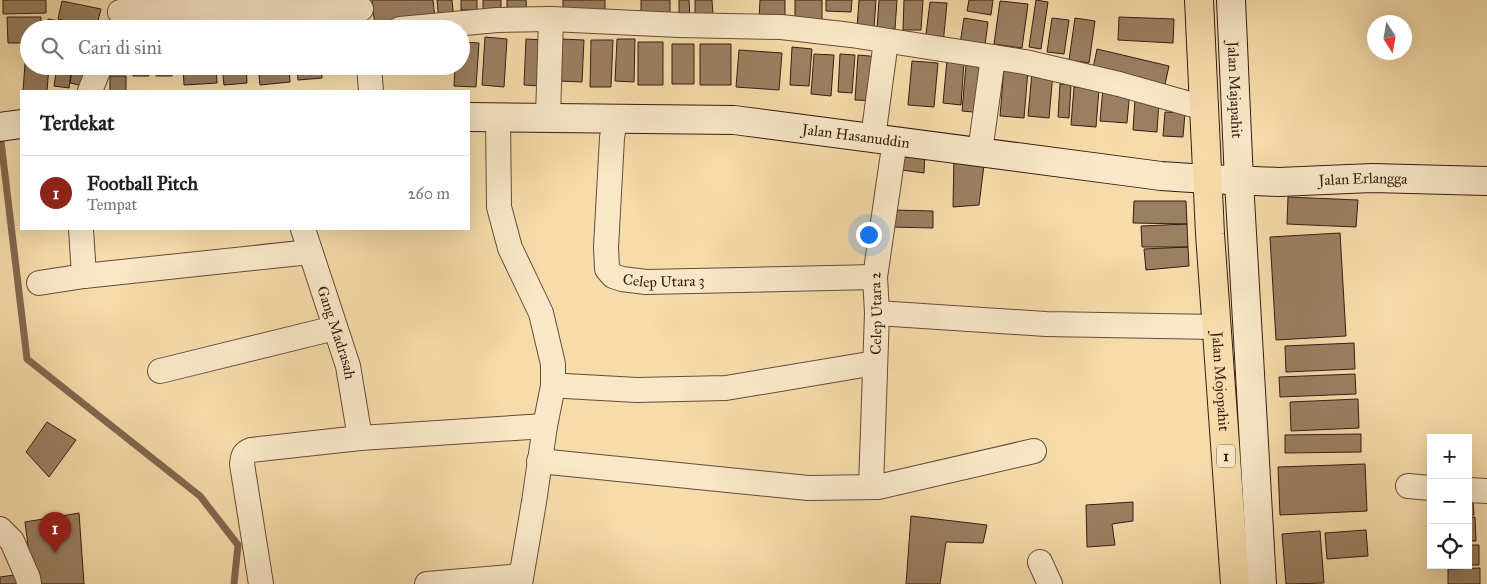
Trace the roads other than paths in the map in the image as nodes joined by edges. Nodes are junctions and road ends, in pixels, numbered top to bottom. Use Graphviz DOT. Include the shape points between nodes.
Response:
graph roads {
  1 [pos="1198,0"];
  2 [pos="1231,0"];
  3 [pos="361,12"];
  4 [pos="119,14"];
  5 [pos="551,19"];
  6 [pos="470,22"];
  7 [pos="886,41"];
  8 [pos="994,57"];
  9 [pos="96,75"];
  10 [pos="370,75"];
  11 [pos="90,90"];
  12 [pos="372,90"];
  13 [pos="1204,108"];
  14 [pos="470,117"];
  15 [pos="548,117"];
  16 [pos="498,118"];
  17 [pos="615,118"];
  18 [pos="20,124"];
  19 [pos="0,127"];
  20 [pos="884,139"];
  21 [pos="980,152"];
  22 [pos="1208,180"];
  23 [pos="1239,181"];
  24 [pos="1487,181"];
  25 [pos="81,230"];
  26 [pos="303,230"];
  27 [pos="310,252"];
  28 [pos="84,276"];
  29 [pos="875,277"];
  30 [pos="39,283"];
  31 [pos="878,313"];
  32 [pos="1216,327"];
  33 [pos="335,328"];
  34 [pos="875,363"];
  35 [pos="160,371"];
  36 [pos="553,386"];
  37 [pos="544,426"];
  38 [pos="360,438"];
  39 [pos="1034,451"];
  40 [pos="540,461"];
  41 [pos="871,486"];
  42 [pos="1472,490"];
  43 [pos="1487,491"];
  44 [pos="0,529"];
  45 [pos="1040,562"];
  46 [pos="520,580"];
  47 [pos="29,584"];
  48 [pos="261,584"];
  49 [pos="427,584"];
  50 [pos="1050,584"];
  51 [pos="1235,584"];
  52 [pos="1262,584"];
  1 -- 13 [label="highway, Jalan Majapahit / 1"];
  2 -- 23 [label="main road, Jalan Majapahit"];
  3 -- 4 [label="street"];
  5 -- 6 [label="street"];
  5 -- 7 [label="street" via="781,28"];
  5 -- 15 [label="street"];
  7 -- 8 [label="street"];
  7 -- 20 [label="street, Celep Utara 2"];
  8 -- 13 [label="street" via="1119,84"];
  8 -- 21 [label="street"];
  9 -- 11 [label="street"];
  10 -- 12 [label="street"];
  13 -- 22 [label="highway, Jalan Majapahit / 1"];
  14 -- 16 [label="main road, Jalan Hasanuddin"];
  15 -- 16 [label="main road, Jalan Hasanuddin"];
  15 -- 17 [label="main road, Jalan Hasanuddin"];
  16 -- 36 [label="street" via="499,207 510,248 541,313 553,364"];
  17 -- 20 [label="main road, Jalan Hasanuddin" via="734,120"];
  17 -- 29 [label="street, Celep Utara 3" via="606,247 607,269 613,276 646,282"];
  18 -- 19 [label="main road"];
  20 -- 21 [label="main road, Jalan Hasanuddin"];
  20 -- 29 [label="street, Celep Utara 2"];
  21 -- 22 [label="main road, Jalan Hasanuddin"];
  22 -- 23 [label="main road, Jalan Hasanuddin"];
  22 -- 32 [label="highway, Jalan Mojopahit / 1"];
  23 -- 24 [label="main road, Jalan Erlangga" via="1372,178"];
  23 -- 52 [label="main road, Jalan Mojopahit"];
  25 -- 28 [label="street"];
  26 -- 27 [label="street, Gang Madrasah"];
  27 -- 28 [label="street"];
  27 -- 33 [label="street, Gang Madrasah"];
  28 -- 30 [label="street"];
  29 -- 31 [label="street, Celep Utara 2"];
  31 -- 32 [label="street" via="1046,324"];
  31 -- 34 [label="street, Celep Utara 2"];
  32 -- 51 [label="highway, Jalan Mojopahit / 1"];
  33 -- 35 [label="street"];
  33 -- 38 [label="street, Gang Madrasah" via="348,366"];
  34 -- 36 [label="street" via="726,388 637,390"];
  34 -- 41 [label="street, Celep Utara 2"];
  36 -- 37 [label="street"];
  37 -- 38 [label="street"];
  37 -- 40 [label="street"];
  38 -- 48 [label="street" via="246,452 243,456"];
  39 -- 41 [label="street"];
  40 -- 41 [label="street" via="808,488"];
  40 -- 46 [label="street"];
  42 -- 43 [label="street"];
  44 -- 47 [label="street" via="12,541"];
  45 -- 50 [label="street"];
  46 -- 49 [label="street"];
}
